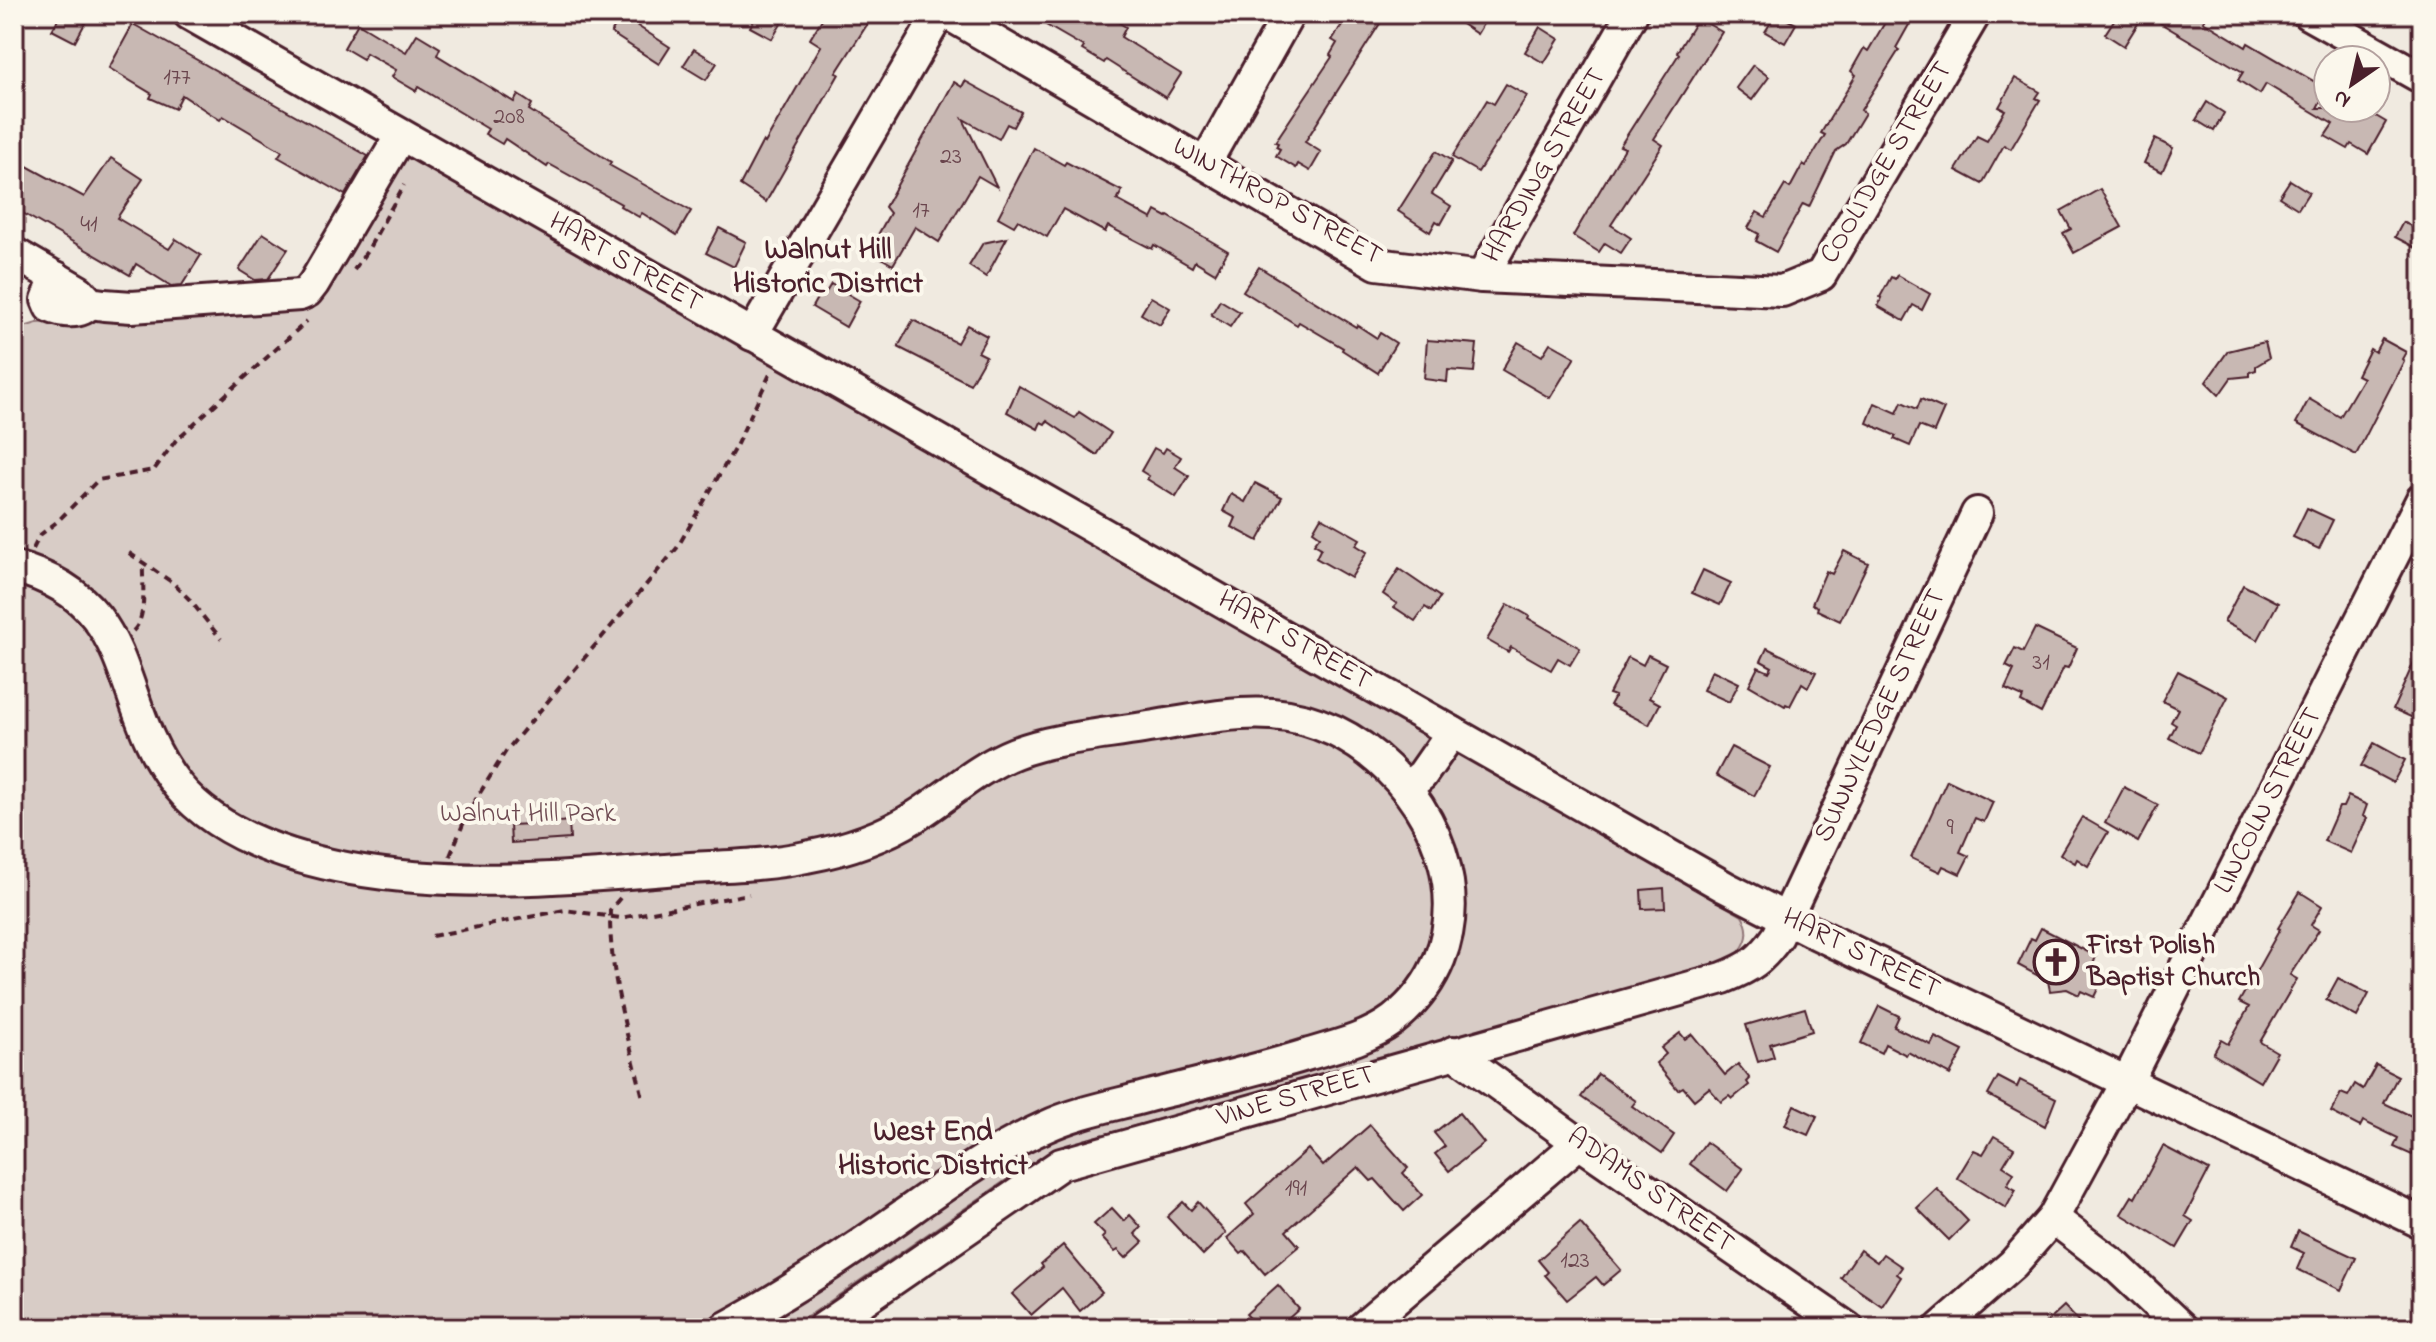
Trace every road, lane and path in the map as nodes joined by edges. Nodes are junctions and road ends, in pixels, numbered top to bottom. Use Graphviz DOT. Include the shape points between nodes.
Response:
graph roads {
  1 [pos="189,14"];
  2 [pos="939,14"];
  3 [pos="948,14"];
  4 [pos="1289,14"];
  5 [pos="1632,14"];
  6 [pos="1975,14"];
  7 [pos="2308,14"];
  8 [pos="2422,78"];
  9 [pos="401,135"];
  10 [pos="1206,162"];
  11 [pos="407,179"];
  12 [pos="14,253"];
  13 [pos="1482,277"];
  14 [pos="348,279"];
  15 [pos="1782,291"];
  16 [pos="313,315"];
  17 [pos="752,335"];
  18 [pos="782,351"];
  19 [pos="2422,499"];
  20 [pos="1977,513"];
  21 [pos="129,553"];
  22 [pos="143,562"];
  23 [pos="21,569"];
  24 [pos="221,639"];
  25 [pos="114,644"];
  26 [pos="1452,732"];
  27 [pos="1406,788"];
  28 [pos="642,872"];
  29 [pos="445,878"];
  30 [pos="749,894"];
  31 [pos="610,916"];
  32 [pos="1786,919"];
  33 [pos="432,936"];
  34 [pos="1453,1052"];
  35 [pos="2127,1082"];
  36 [pos="643,1098"];
  37 [pos="1579,1143"];
  38 [pos="2053,1218"];
  39 [pos="2422,1223"];
  40 [pos="837,1324"];
  41 [pos="725,1328"];
  42 [pos="1362,1328"];
  43 [pos="1848,1328"];
  44 [pos="1940,1328"];
  45 [pos="2182,1328"];
  1 -- 9 [label="street, HART STREET"];
  2 -- 17 [label="street"];
  3 -- 10 [label="street, WINTHROP STREET"];
  4 -- 10 [label="street"];
  5 -- 13 [label="street, HARDING STREET"];
  6 -- 15 [label="street, COOLIDGE STREET" via="1821,275"];
  7 -- 8 [label="street"];
  9 -- 12 [label="street" via="303,294 132,307 90,303"];
  9 -- 17 [label="street, HART STREET"];
  10 -- 13 [label="street, WINTHROP STREET" via="1377,264"];
  11 -- 14 [label="path"];
  13 -- 15 [label="street, WINTHROP STREET"];
  16 -- 23 [label="path" via="176,440 154,470 98,480 40,535"];
  17 -- 18 [label="street, HART STREET"];
  18 -- 26 [label="street, HART STREET"];
  18 -- 29 [label="path" via="736,446 677,548 488,777 454,842"];
  19 -- 35 [label="street, LINCOLN STREET"];
  20 -- 32 [label="street, SUNNYLEDGE STREET"];
  21 -- 22 [label="path"];
  22 -- 24 [label="path" via="181,591"];
  22 -- 25 [label="path" via="142,615 137,627"];
  23 -- 25 [label="street" via="82,602"];
  25 -- 29 [label="street" via="161,761 186,796 214,818 260,842 332,865"];
  26 -- 27 [label="street" via="1422,775"];
  26 -- 32 [label="street, HART STREET"];
  27 -- 28 [label="street" via="1363,748 1317,724 1277,714 1222,717 1017,752 975,773 908,821 837,850 780,861"];
  27 -- 41 [label="street" via="1442,856 1449,922 1435,970 1391,1021 1320,1051 1079,1114 1038,1130 983,1160 819,1272"];
  28 -- 29 [label="street"];
  28 -- 31 [label="path"];
  30 -- 31 [label="path"];
  31 -- 33 [label="path" via="565,910"];
  31 -- 36 [label="path" via="609,944"];
  32 -- 34 [label="street, VINE STREET" via="1765,955 1750,968"];
  32 -- 35 [label="street, HART STREET"];
  34 -- 37 [label="street, ADAMS STREET"];
  34 -- 40 [label="street, VINE STREET" via="1061,1164"];
  35 -- 38 [label="street, LINCOLN STREET"];
  35 -- 39 [label="street, HART STREET"];
  37 -- 42 [label="street"];
  37 -- 43 [label="street, ADAMS STREET"];
  38 -- 44 [label="street, LINCOLN STREET" via="2013,1264"];
  38 -- 45 [label="street" via="2117,1267"];
}
